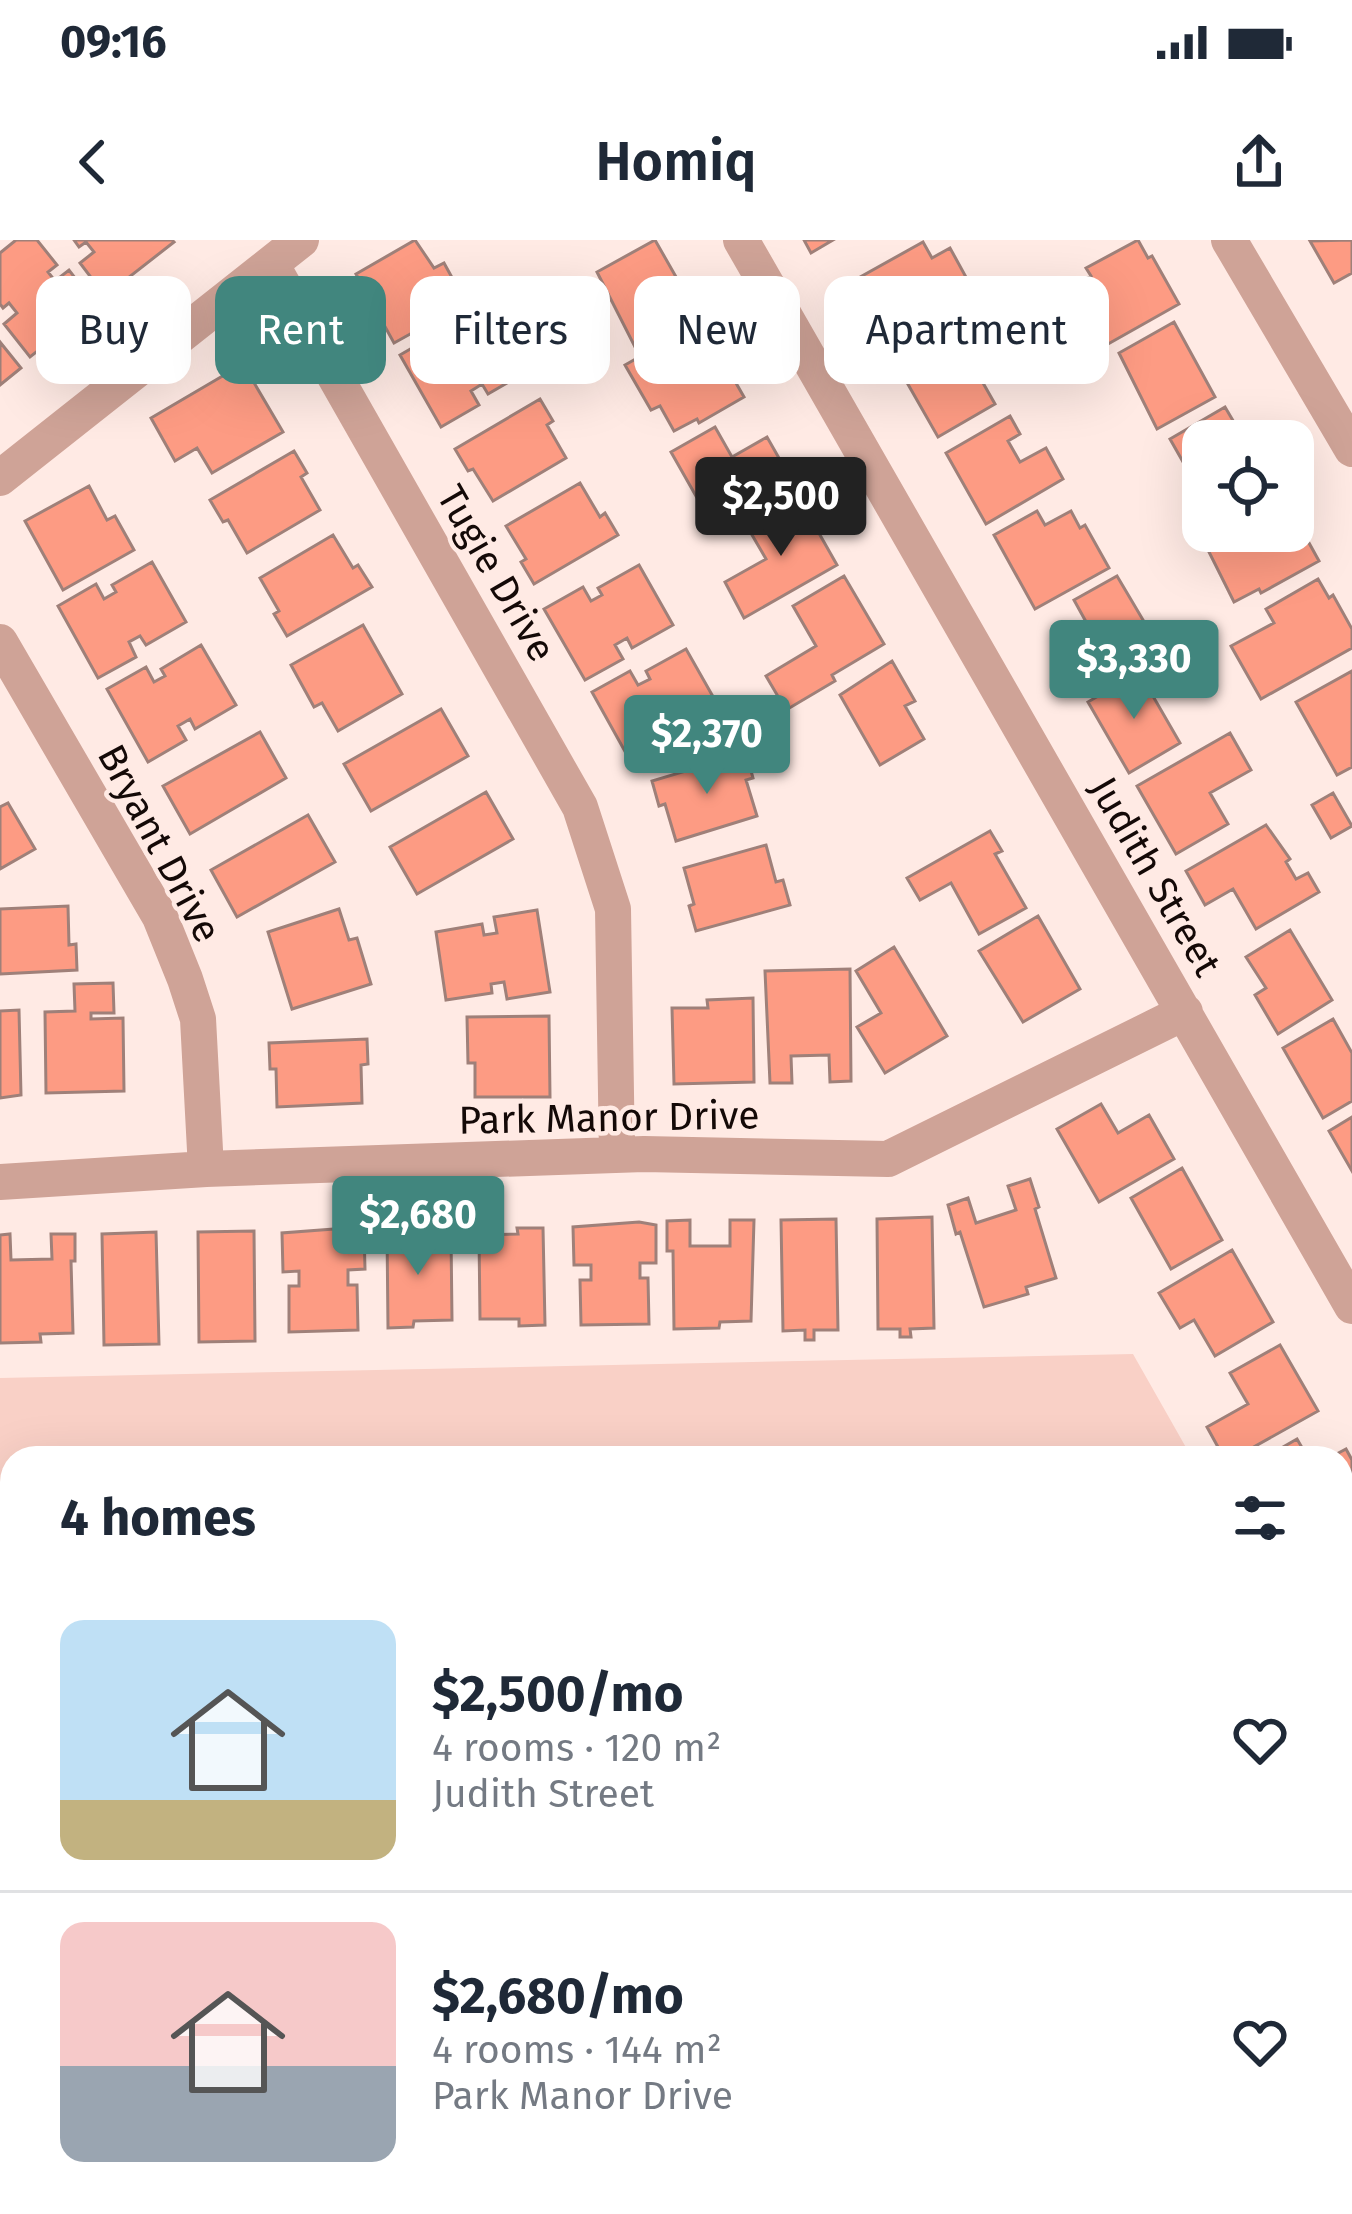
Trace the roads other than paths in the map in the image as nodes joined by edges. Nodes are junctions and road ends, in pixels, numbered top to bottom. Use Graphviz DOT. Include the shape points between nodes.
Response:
graph roads {
  1 [pos="301,240"];
  2 [pos="741,240"];
  3 [pos="1229,240"];
  4 [pos="271,264"];
  5 [pos="1352,449"];
  6 [pos="0,478"];
  7 [pos="0,643"];
  8 [pos="1185,1012"];
  9 [pos="616,1155"];
  10 [pos="206,1169"];
  11 [pos="0,1181"];
  12 [pos="1352,1306"];
  1 -- 4 [label="street"];
  2 -- 8 [label="street, Judith Street"];
  3 -- 5 [label="street"];
  4 -- 6 [label="street"];
  4 -- 9 [label="street, Tugie Drive" via="580,807 613,909"];
  7 -- 10 [label="street, Bryant Drive" via="160,917 185,980 198,1019"];
  8 -- 9 [label="street, Park Manor Drive" via="888,1159"];
  8 -- 12 [label="street, Judith Street"];
  9 -- 10 [label="street, Park Manor Drive"];
  10 -- 11 [label="street, Park Manor Drive"];
}
